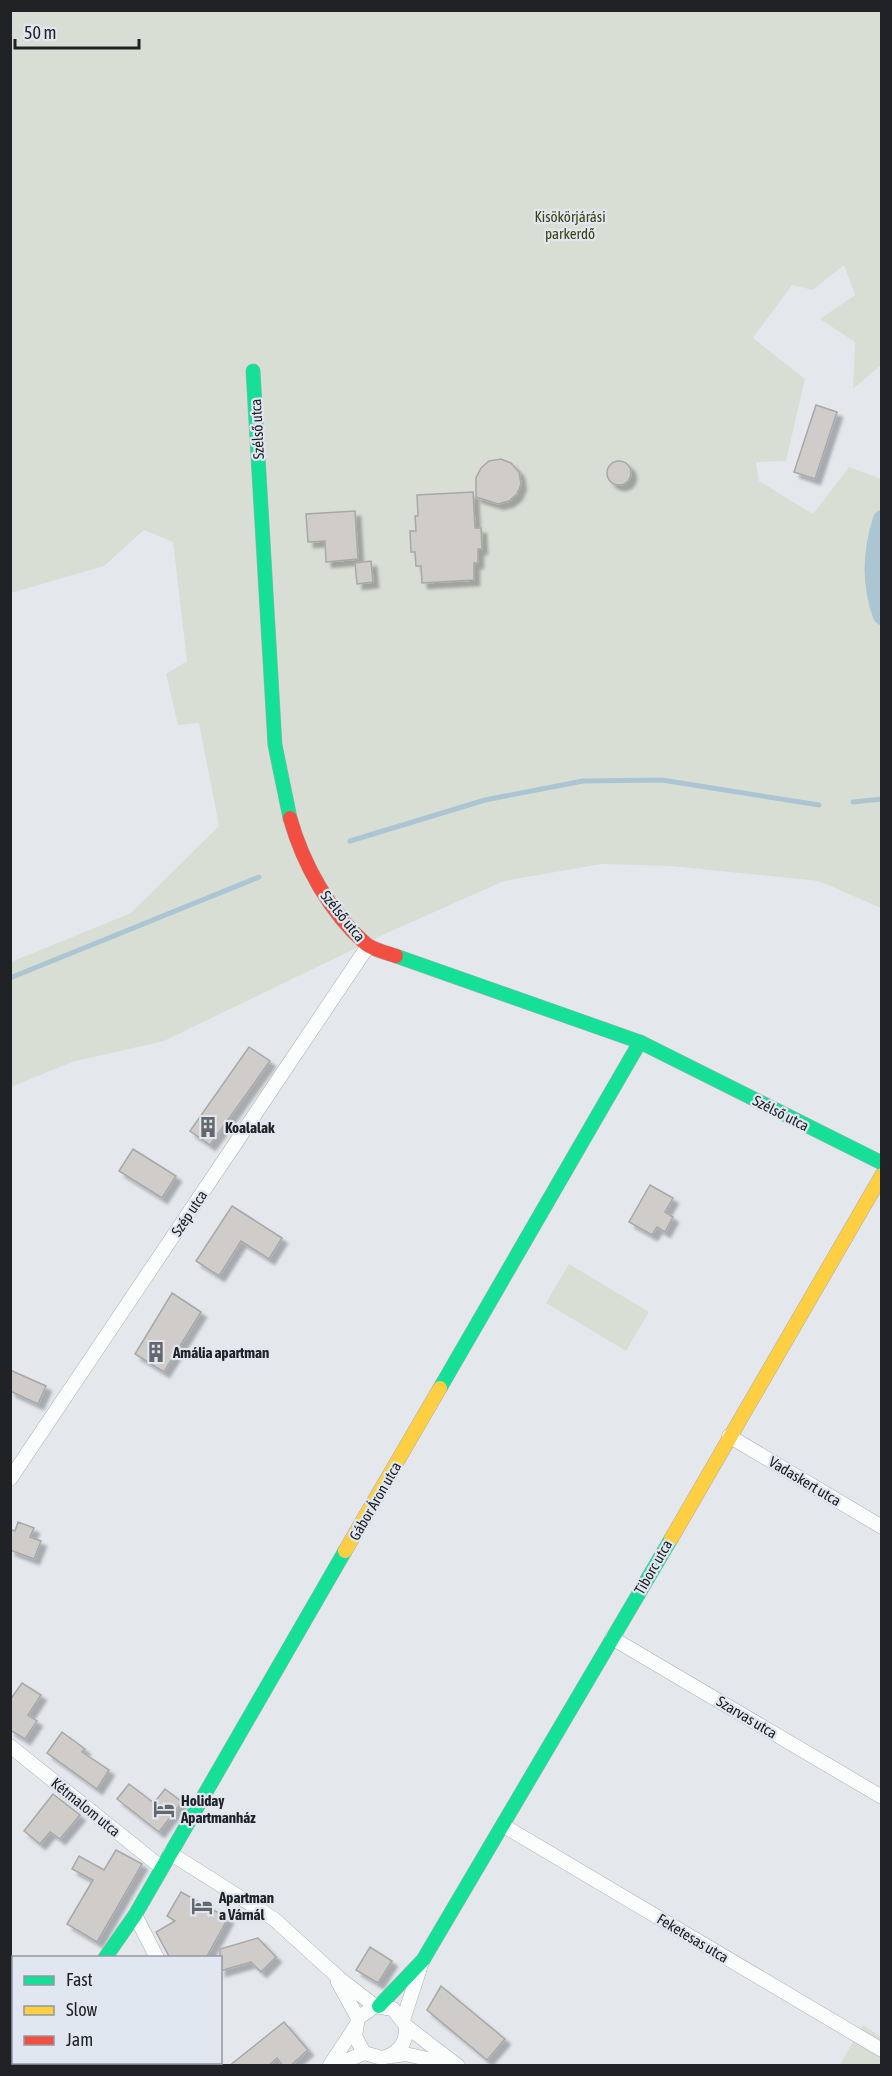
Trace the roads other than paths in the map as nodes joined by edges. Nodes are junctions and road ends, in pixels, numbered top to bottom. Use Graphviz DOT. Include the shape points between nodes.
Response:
graph roads {
  1 [pos="253,371"];
  2 [pos="368,946"];
  3 [pos="640,1042"];
  4 [pos="882,1163"];
  5 [pos="882,1175"];
  6 [pos="729,1436"];
  7 [pos="10,1479"];
  8 [pos="882,1527"];
  9 [pos="612,1638"];
  10 [pos="10,1746"];
  11 [pos="882,1797"];
  12 [pos="504,1826"];
  13 [pos="170,1854"];
  14 [pos="162,1868"];
  15 [pos="135,1916"];
  16 [pos="106,1956"];
  17 [pos="156,1956"];
  18 [pos="423,1960"];
  19 [pos="333,1973"];
  20 [pos="377,2006"];
  21 [pos="356,2022"];
  22 [pos="405,2023"];
  23 [pos="882,2050"];
  24 [pos="364,2053"];
  25 [pos="392,2056"];
  26 [pos="332,2066"];
  27 [pos="456,2066"];
  1 -- 2 [label="street, Szélső utca" via="275,745 283,800 306,866 341,918"];
  2 -- 3 [label="street, Szélső utca"];
  2 -- 7 [label="street, Szép utca"];
  3 -- 4 [label="street, Szélső utca"];
  3 -- 13 [label="street, Gábor Áron utca"];
  5 -- 6 [label="street, Tiborc utca"];
  6 -- 8 [label="street, Vadaskert utca"];
  6 -- 9 [label="street, Tiborc utca"];
  9 -- 11 [label="street, Szarvas utca"];
  9 -- 12 [label="street, Tiborc utca"];
  10 -- 14 [label="street, Kétmalom utca"];
  12 -- 18 [label="street, Tiborc utca"];
  12 -- 23 [label="street, Feketesas utca"];
  13 -- 14 [label="street, Gábor Áron utca"];
  13 -- 19 [label="street" via="274,1919"];
  14 -- 15 [label="street, Gábor Áron utca"];
  15 -- 16 [label="street, Gábor Áron utca"];
  15 -- 17 [label="street"];
  18 -- 20 [label="street, Tiborc utca"];
  18 -- 22 [label="street, Tiborc utca"];
  19 -- 20 [label="street"];
  19 -- 21 [label="street"];
  20 -- 21 [label="street, Tiborc utca"];
  20 -- 22 [label="street" via="393,2009"];
  21 -- 24 [label="street" via="358,2045"];
  21 -- 26 [label="street, Tiborc utca"];
  22 -- 25 [label="street, Tiborc utca" via="404,2043"];
  22 -- 27 [label="street"];
  24 -- 25 [label="street, Tiborc utca" via="373,2057"];
  24 -- 26 [label="street, Tiborc utca"];
  25 -- 27 [label="street" via="405,2054"];
}
